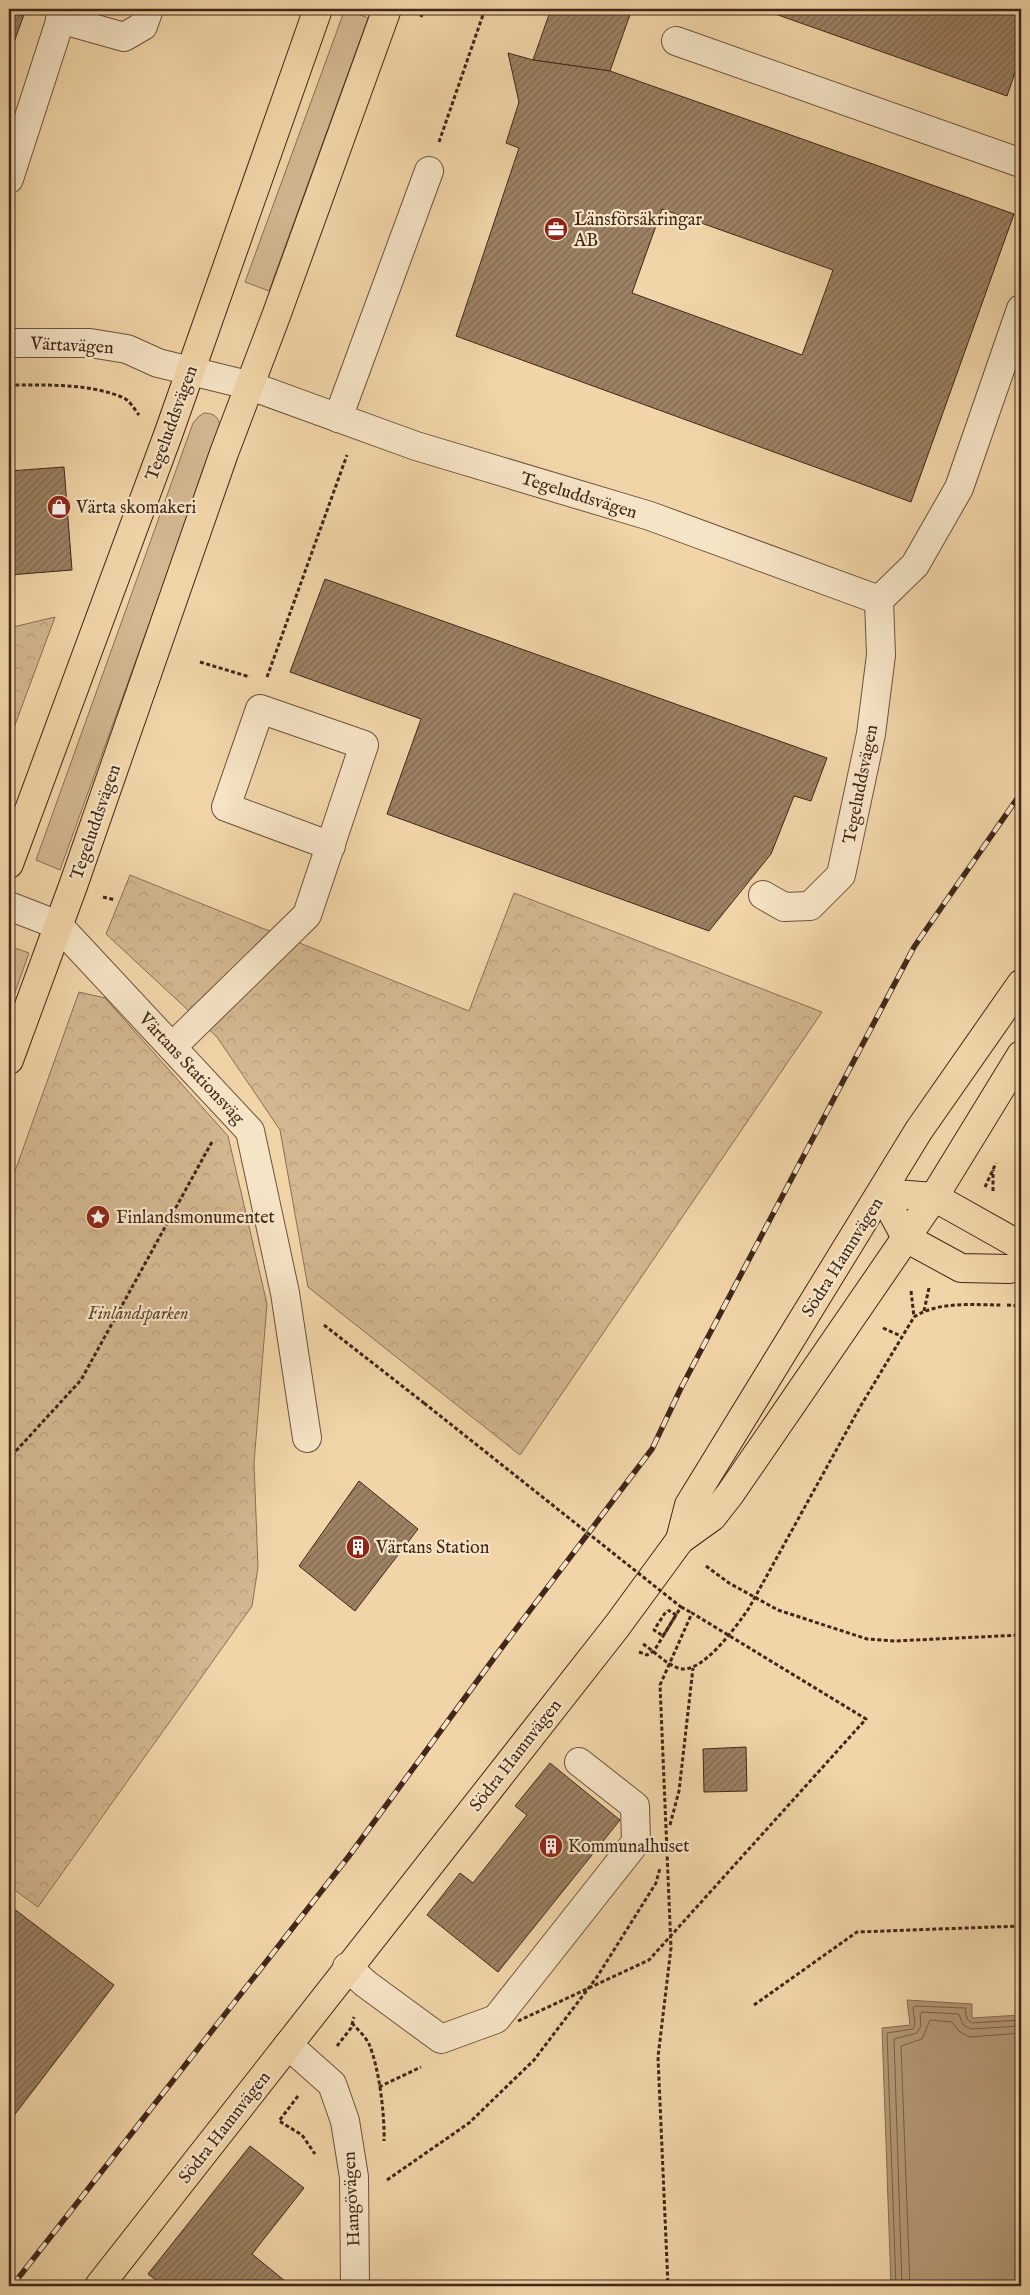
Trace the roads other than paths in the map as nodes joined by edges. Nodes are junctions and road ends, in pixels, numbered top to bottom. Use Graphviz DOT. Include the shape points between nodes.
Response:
graph roads {
  1 [pos="148,9"];
  2 [pos="318,9"];
  3 [pos="387,9"];
  4 [pos="62,14"];
  5 [pos="676,41"];
  6 [pos="1021,163"];
  7 [pos="429,171"];
  8 [pos="9,178"];
  9 [pos="1021,309"];
  10 [pos="9,343"];
  11 [pos="190,370"];
  12 [pos="248,385"];
  13 [pos="348,422"];
  14 [pos="879,600"];
  15 [pos="331,846"];
  16 [pos="9,864"];
  17 [pos="763,895"];
  18 [pos="9,906"];
  19 [pos="58,925"];
  20 [pos="1021,984"];
  21 [pos="172,1047"];
  22 [pos="1021,1055"];
  23 [pos="9,1060"];
  24 [pos="882,1193"];
  25 [pos="934,1197"];
  26 [pos="906,1238"];
  27 [pos="1021,1246"];
  28 [pos="1021,1267"];
  29 [pos="307,1438"];
  30 [pos="680,1540"];
  31 [pos="579,1762"];
  32 [pos="347,1968"];
  33 [pos="288,2044"];
  34 [pos="99,2286"];
  35 [pos="355,2286"];
  1 -- 4 [label="street" via="143,26 124,37"];
  2 -- 11 [label="main road, Tegeluddsvägen"];
  3 -- 12 [label="main road, Tegeluddsvägen"];
  4 -- 8 [label="street"];
  5 -- 6 [label="street"];
  7 -- 13 [label="street"];
  9 -- 14 [label="street" via="959,488 915,565"];
  10 -- 11 [label="street, Värtavägen" via="109,345 158,363"];
  11 -- 12 [label="street, Värtavägen"];
  11 -- 16 [label="main road, Tegeluddsvägen"];
  12 -- 13 [label="street, Tegeluddsvägen"];
  12 -- 19 [label="main road, Tegeluddsvägen"];
  13 -- 14 [label="street, Tegeluddsvägen" via="416,446 650,516"];
  14 -- 17 [label="street, Tegeluddsvägen" via="881,655 872,734 841,875 810,906 784,906"];
  15 -- 15 [label="street" via="364,745 260,709 226,807"];
  15 -- 21 [label="street" via="307,916"];
  18 -- 19 [label="street, Värtans Stationsväg"];
  19 -- 21 [label="street, Värtans Stationsväg"];
  19 -- 23 [label="main road, Tegeluddsvägen"];
  20 -- 24 [label="main road, Södra Hamnvägen" via="919,1130"];
  21 -- 29 [label="street, Värtans Stationsväg" via="250,1131 285,1294"];
  22 -- 25 [label="main road, Södra Hamnvägen"];
  24 -- 25 [label="main road"];
  24 -- 26 [label="main road"];
  24 -- 30 [label="main road, Södra Hamnvägen" via="689,1505"];
  25 -- 26 [label="main road, Södra Hamnvägen"];
  25 -- 27 [label="main road"];
  26 -- 28 [label="main road" via="961,1268"];
  26 -- 30 [label="main road, Södra Hamnvägen" via="730,1494 712,1517"];
  30 -- 32 [label="main road, Södra Hamnvägen" via="617,1626"];
  31 -- 32 [label="street" via="635,1806 636,1842 496,2018 441,2039"];
  32 -- 33 [label="main road, Södra Hamnvägen"];
  33 -- 34 [label="main road, Södra Hamnvägen"];
  33 -- 35 [label="street, Hangövägen" via="332,2084 345,2121 354,2176"];
}
